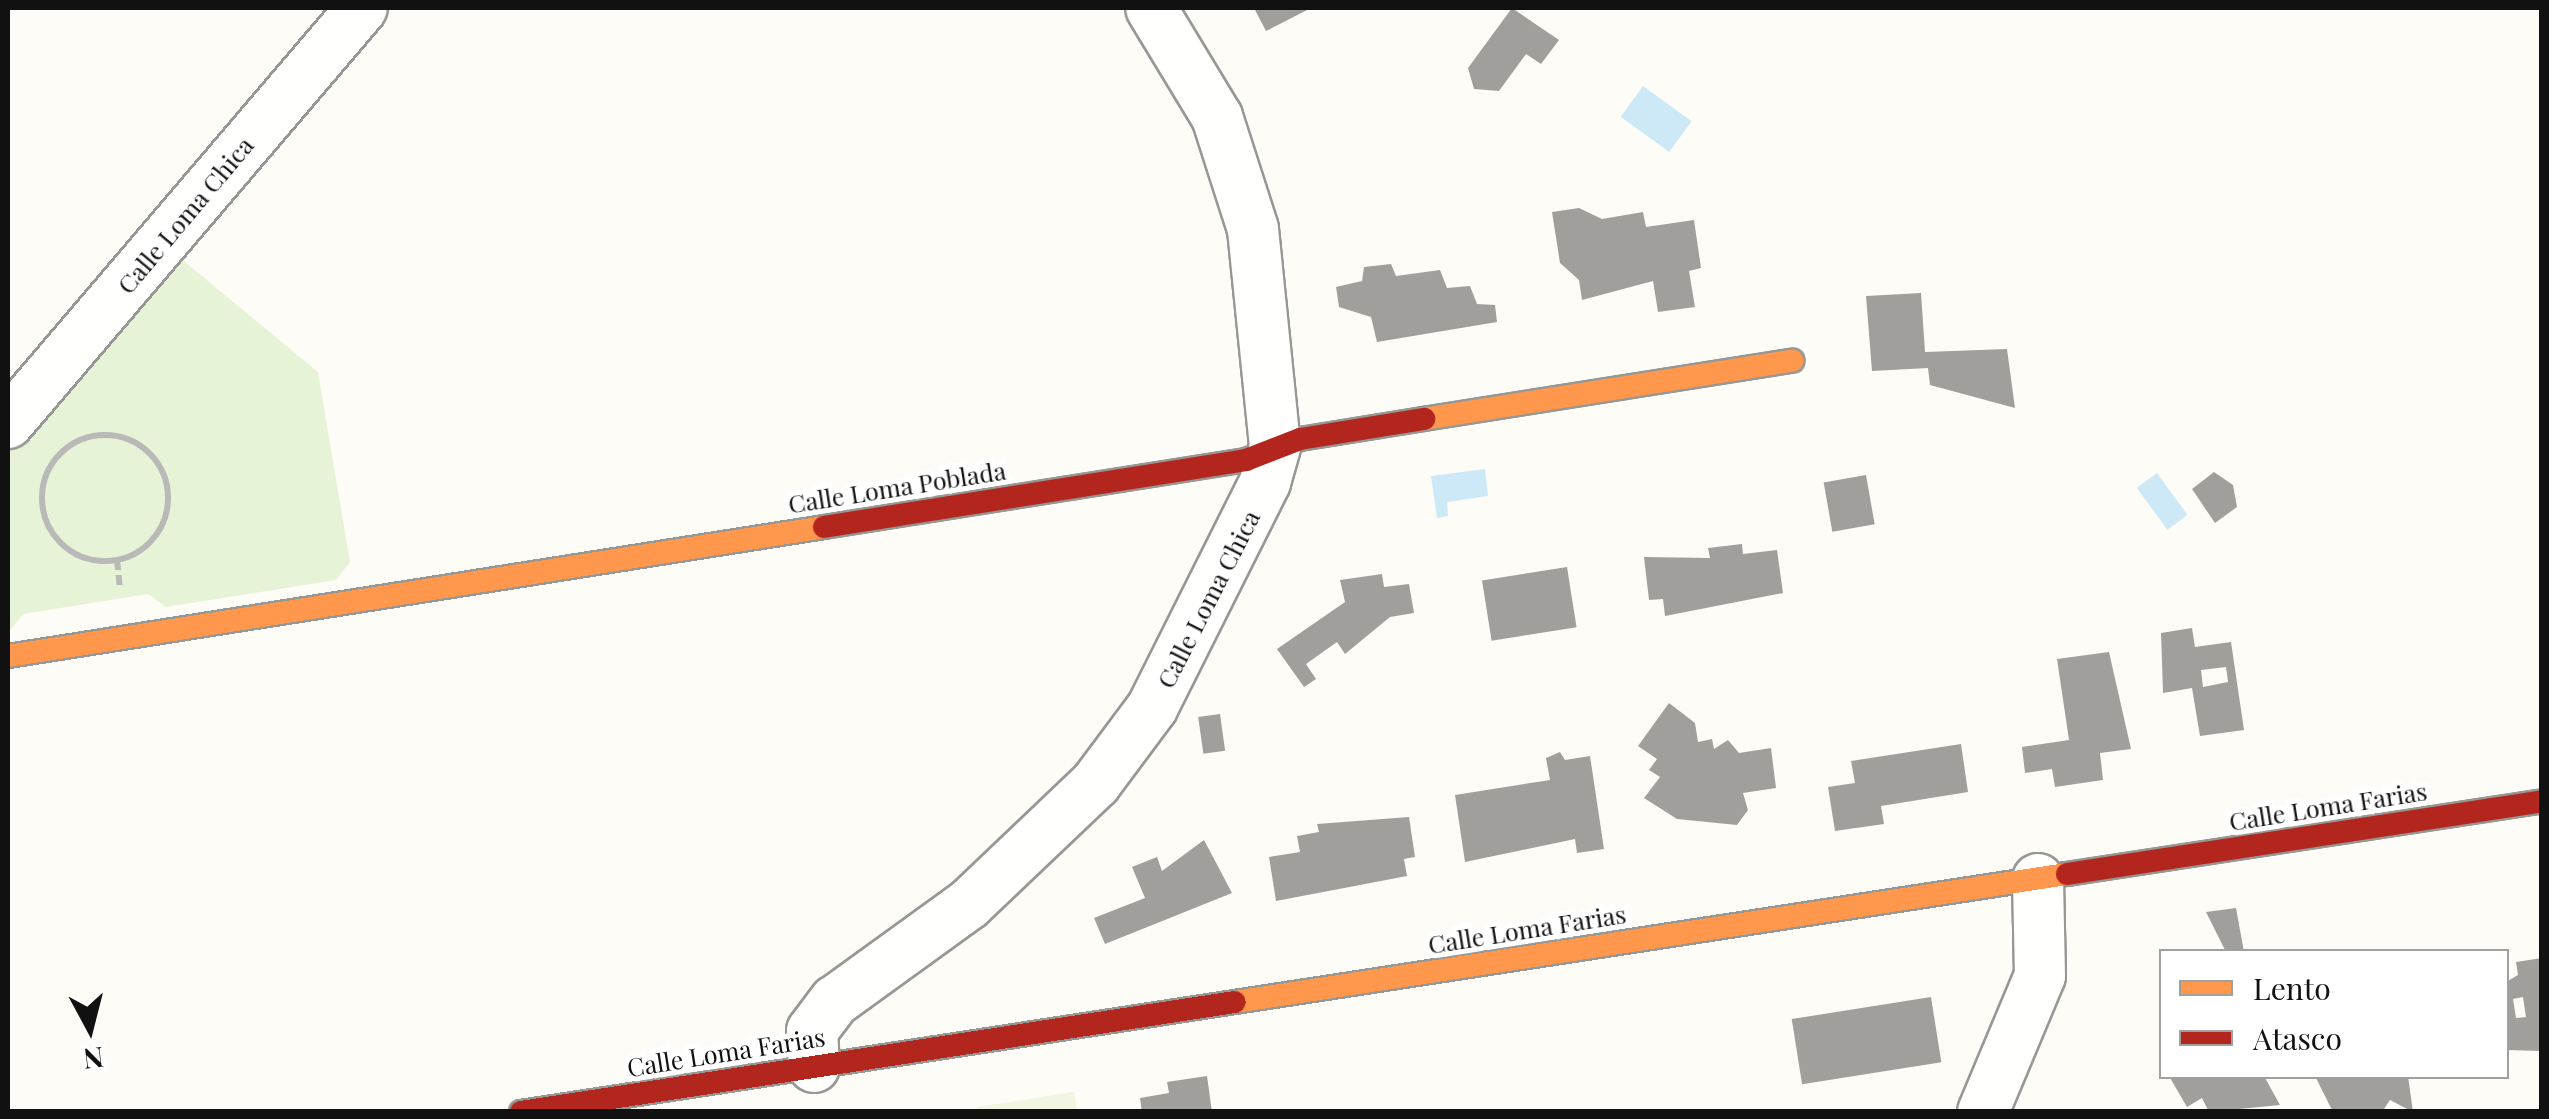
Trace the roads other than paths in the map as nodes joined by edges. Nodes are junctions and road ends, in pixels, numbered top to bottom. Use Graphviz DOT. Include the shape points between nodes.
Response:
graph roads {
  1 [pos="362,8"];
  2 [pos="1150,8"];
  3 [pos="1792,360"];
  4 [pos="8,423"];
  5 [pos="1275,446"];
  6 [pos="8,656"];
  7 [pos="2542,802"];
  8 [pos="2038,879"];
  9 [pos="814,1066"];
  10 [pos="521,1112"];
  11 [pos="1983,1112"];
  1 -- 4 [label="street, Calle Loma Chica"];
  2 -- 5 [label="street, Calle Loma Chica" via="1199,79 1241,187 1260,273"];
  3 -- 5 [label="main road, Calle Loma Poblada"];
  5 -- 6 [label="main road, Calle Loma Poblada" via="1246,460"];
  5 -- 9 [label="street, Calle Loma Chica" via="1206,610 1096,783 969,904 822,1014 812,1031"];
  7 -- 8 [label="main road, Calle Loma Farias"];
  8 -- 9 [label="main road, Calle Loma Farias"];
  8 -- 11 [label="street" via="2040,976"];
  9 -- 10 [label="main road, Calle Loma Farias"];
}
